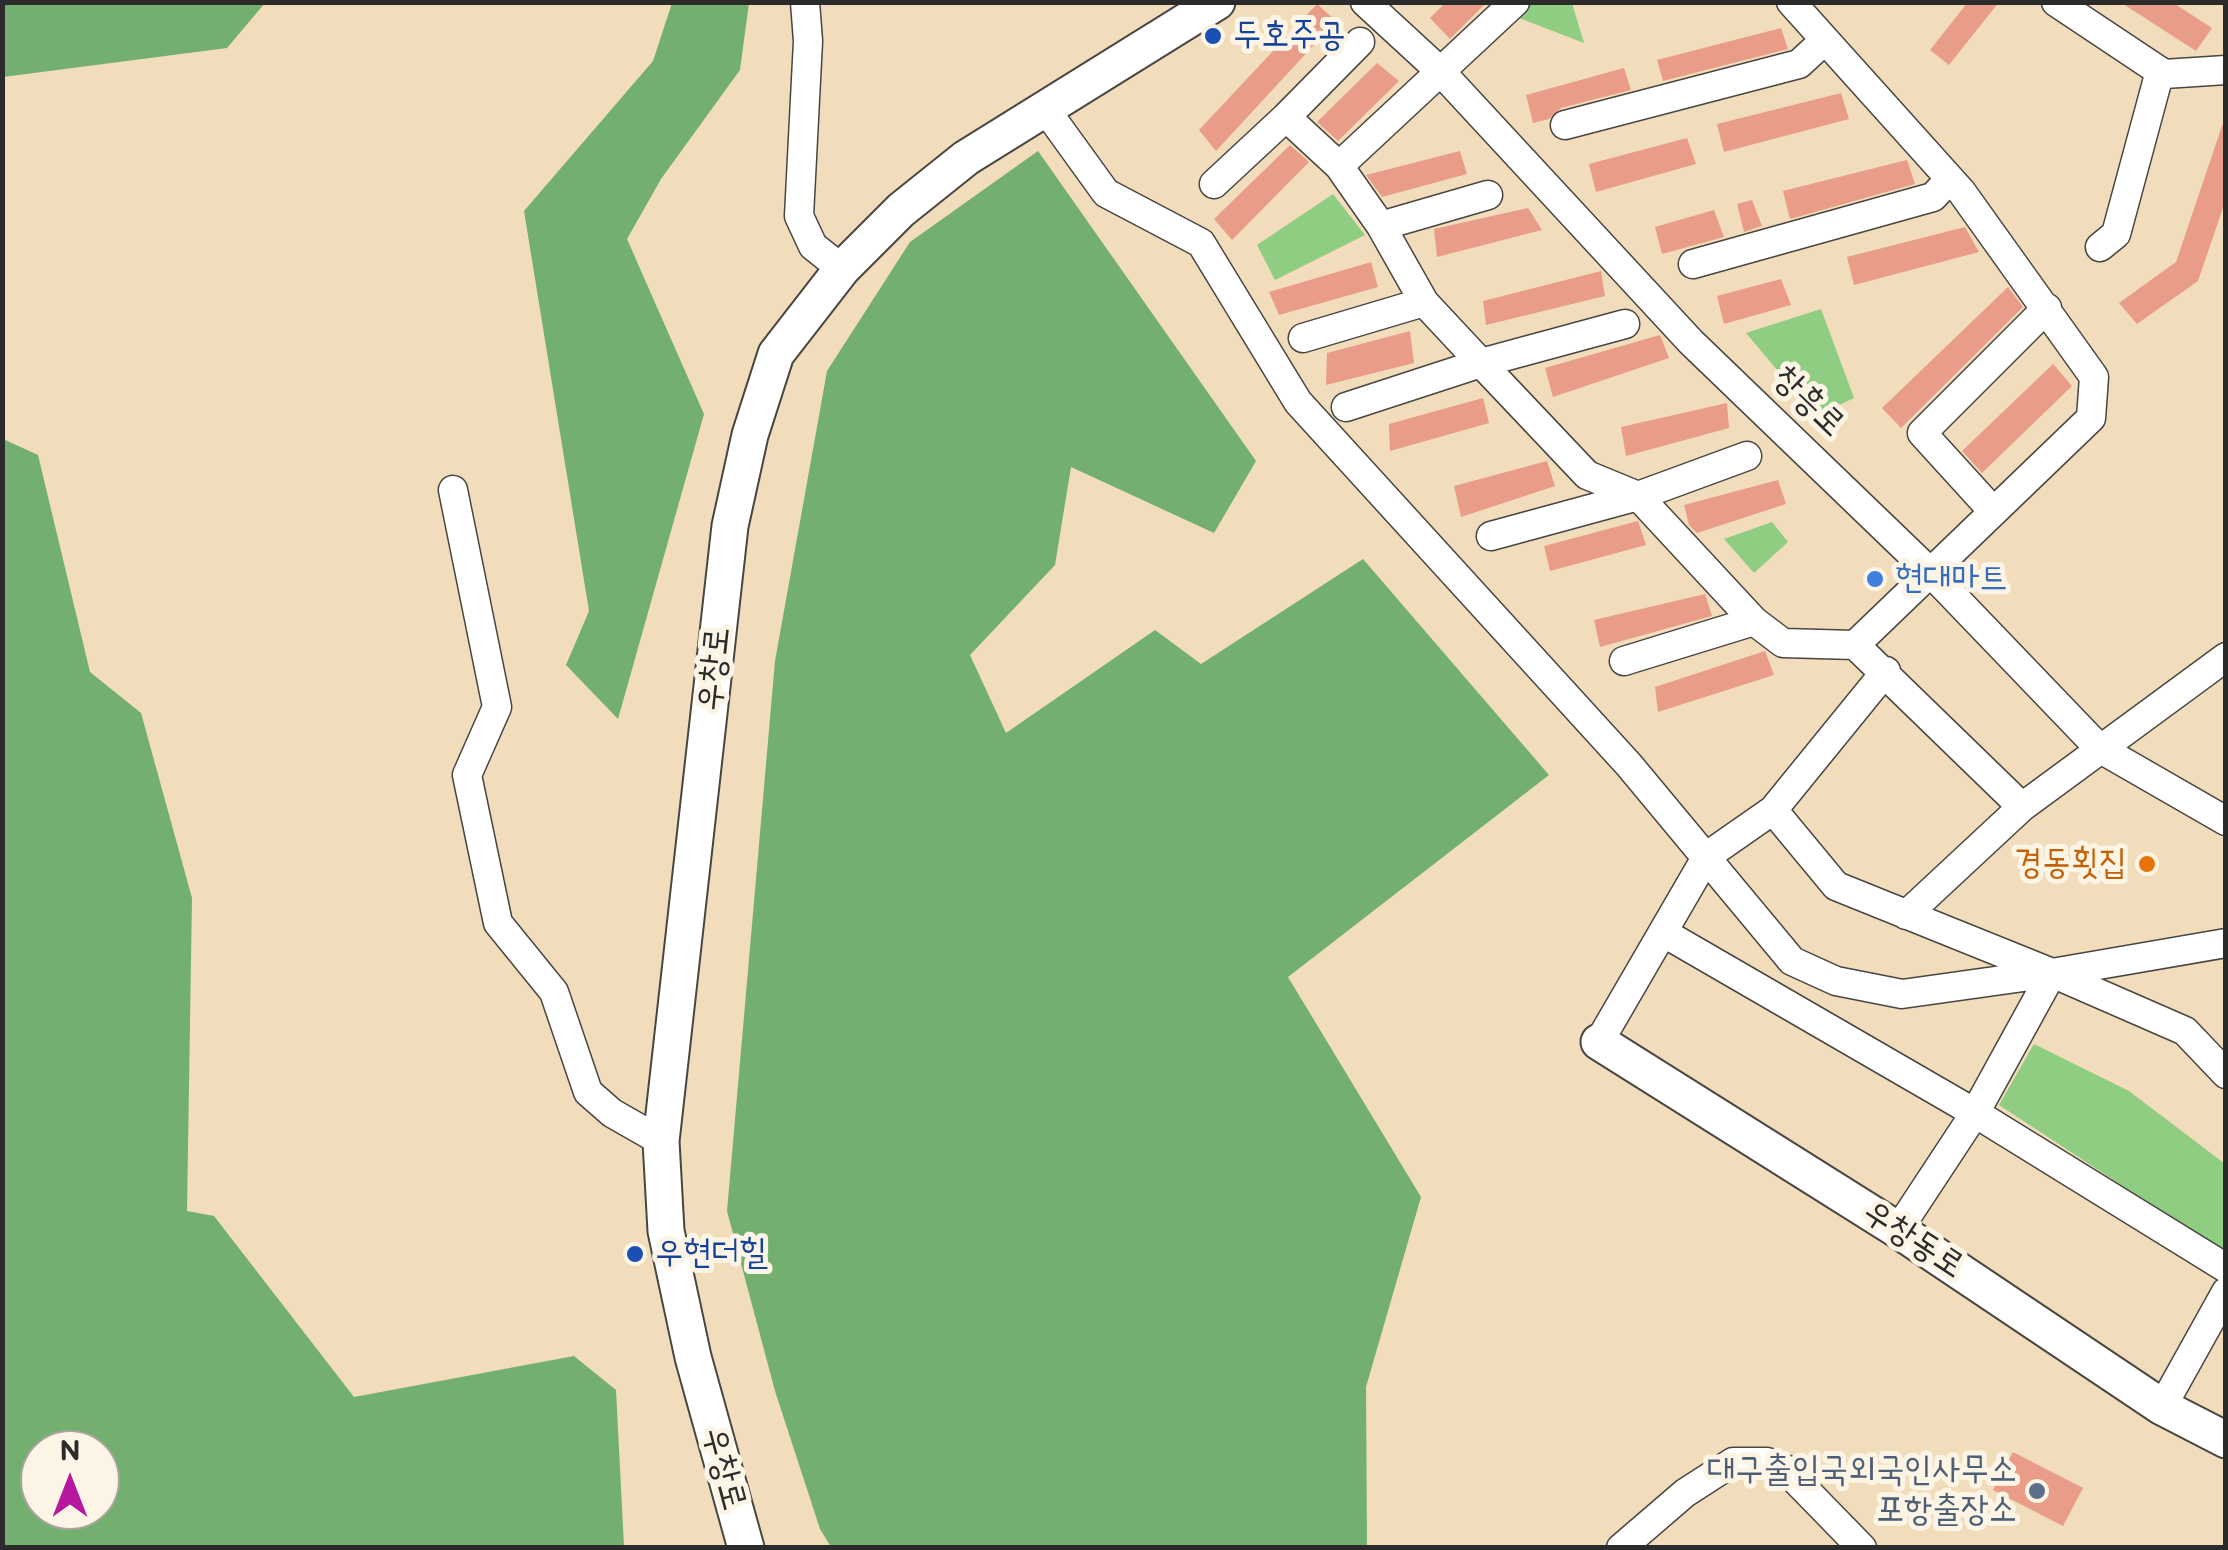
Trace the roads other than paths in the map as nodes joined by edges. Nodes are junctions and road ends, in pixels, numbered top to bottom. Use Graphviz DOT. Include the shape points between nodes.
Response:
graph roads {
  1 [pos="805,2"];
  2 [pos="1217,2"];
  3 [pos="1515,2"];
  4 [pos="1791,2"];
  5 [pos="2056,2"];
  6 [pos="1381,7"];
  7 [pos="1825,40"];
  8 [pos="1360,42"];
  9 [pos="2226,70"];
  10 [pos="2160,71"];
  11 [pos="1441,72"];
  12 [pos="1046,110"];
  13 [pos="1286,118"];
  14 [pos="1565,125"];
  15 [pos="1339,166"];
  16 [pos="1950,179"];
  17 [pos="1214,184"];
  18 [pos="1488,195"];
  19 [pos="1380,226"];
  20 [pos="2100,247"];
  21 [pos="1693,264"];
  22 [pos="842,269"];
  23 [pos="1424,302"];
  24 [pos="2046,308"];
  25 [pos="1625,324"];
  26 [pos="1303,338"];
  27 [pos="1481,363"];
  28 [pos="1346,406"];
  29 [pos="1747,456"];
  30 [pos="453,490"];
  31 [pos="1638,496"];
  32 [pos="1993,511"];
  33 [pos="1491,536"];
  34 [pos="1932,573"];
  35 [pos="1754,621"];
  36 [pos="1855,645"];
  37 [pos="2226,656"];
  38 [pos="1624,661"];
  39 [pos="1886,671"];
  40 [pos="2099,748"];
  41 [pos="2022,807"];
  42 [pos="1773,810"];
  43 [pos="2226,821"];
  44 [pos="1706,856"];
  45 [pos="1906,915"];
  46 [pos="1664,934"];
  47 [pos="2226,943"];
  48 [pos="2052,973"];
  49 [pos="1599,1042"];
  50 [pos="2226,1074"];
  51 [pos="1975,1113"];
  52 [pos="661,1141"];
  53 [pos="1898,1230"];
  54 [pos="2226,1268"];
  55 [pos="2226,1292"];
  56 [pos="2162,1407"];
  57 [pos="2226,1440"];
  58 [pos="746,1548"];
  59 [pos="1621,1548"];
  60 [pos="1862,1548"];
  1 -- 22 [label="street" via="799,216 812,246"];
  2 -- 12 [label="main road, 우창로"];
  3 -- 11 [label="street"];
  4 -- 7 [label="street"];
  5 -- 10 [label="street"];
  6 -- 11 [label="street, 창흥로"];
  7 -- 14 [label="street" via="1800,64"];
  7 -- 16 [label="street"];
  8 -- 13 [label="street"];
  9 -- 10 [label="street"];
  10 -- 20 [label="street" via="2116,234"];
  11 -- 15 [label="street"];
  11 -- 34 [label="street, 창흥로" via="1692,342"];
  12 -- 22 [label="main road, 우창로" via="966,158"];
  12 -- 44 [label="street" via="1106,193 1201,242 1298,402"];
  13 -- 15 [label="street"];
  13 -- 17 [label="street"];
  15 -- 19 [label="street"];
  16 -- 21 [label="street" via="1932,197"];
  16 -- 24 [label="street"];
  18 -- 19 [label="street"];
  19 -- 23 [label="street"];
  22 -- 52 [label="main road, 우창로" via="776,354 730,526"];
  23 -- 26 [label="street"];
  23 -- 27 [label="street"];
  24 -- 32 [label="street" via="2094,377 2091,418"];
  24 -- 32 [label="street" via="1922,433"];
  25 -- 27 [label="street"];
  27 -- 28 [label="street"];
  27 -- 31 [label="street" via="1587,475"];
  29 -- 31 [label="street"];
  30 -- 52 [label="street" via="496,708 468,775 498,923 554,992 588,1092"];
  31 -- 33 [label="street"];
  31 -- 35 [label="street"];
  32 -- 34 [label="street"];
  34 -- 36 [label="street"];
  34 -- 40 [label="street, 창흥로"];
  35 -- 36 [label="street" via="1783,643"];
  35 -- 38 [label="street"];
  36 -- 39 [label="street"];
  37 -- 40 [label="street"];
  39 -- 41 [label="street"];
  39 -- 42 [label="street"];
  40 -- 41 [label="street"];
  40 -- 43 [label="street, 창흥로"];
  41 -- 45 [label="street"];
  42 -- 44 [label="street"];
  42 -- 45 [label="street" via="1836,886"];
  44 -- 46 [label="street"];
  44 -- 48 [label="street" via="1792,961 1836,981 1902,994"];
  45 -- 48 [label="street"];
  46 -- 49 [label="street"];
  46 -- 51 [label="street"];
  47 -- 48 [label="street"];
  48 -- 50 [label="street" via="2185,1031"];
  48 -- 51 [label="street"];
  49 -- 53 [label="main road, 우창동로"];
  51 -- 53 [label="street"];
  51 -- 54 [label="street"];
  52 -- 58 [label="main road, 우창로" via="666,1231"];
  53 -- 56 [label="main road, 우창동로"];
  55 -- 56 [label="street"];
  56 -- 57 [label="main road, 우창동로"];
  59 -- 60 [label="street" via="1684,1493 1733,1462 1785,1468"];
}
